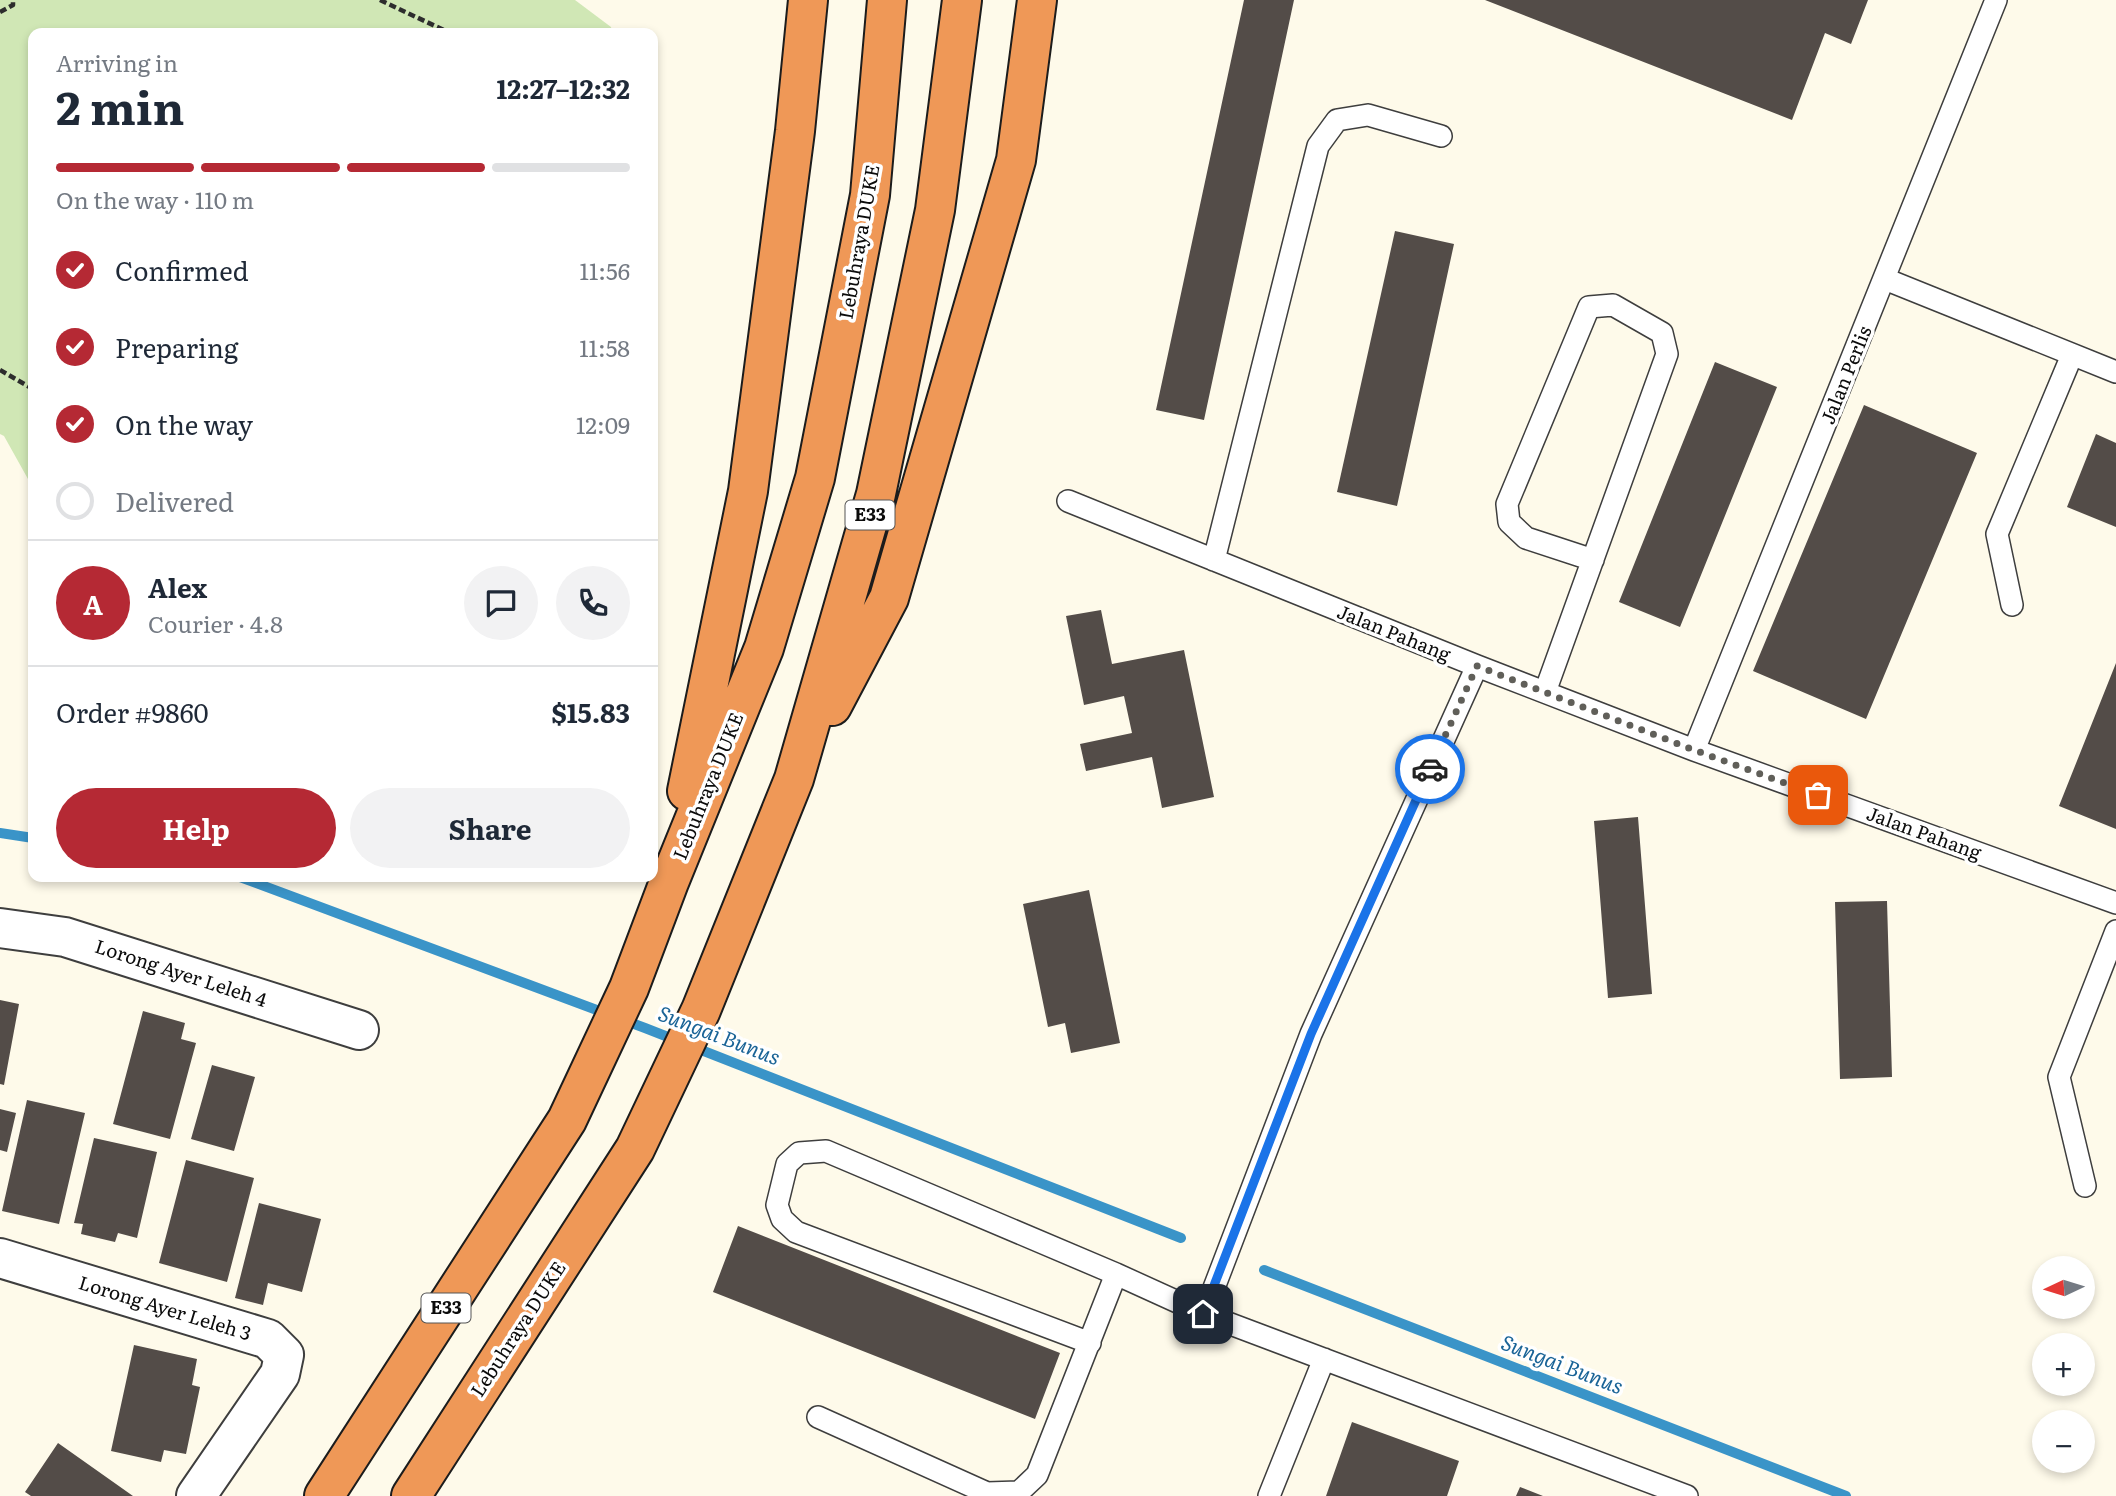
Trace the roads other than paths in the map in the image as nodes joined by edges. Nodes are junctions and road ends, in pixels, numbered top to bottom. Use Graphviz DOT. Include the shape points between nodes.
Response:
graph roads {
  1 [pos="808,0"];
  2 [pos="887,0"];
  3 [pos="962,0"];
  4 [pos="1037,0"];
  5 [pos="1996,0"];
  6 [pos="1441,136"];
  7 [pos="1885,279"];
  8 [pos="2072,355"];
  9 [pos="2116,372"];
  10 [pos="1068,502"];
  11 [pos="1214,560"];
  12 [pos="1593,560"];
  13 [pos="2012,605"];
  14 [pos="1477,666"];
  15 [pos="1545,692"];
  16 [pos="1694,750"];
  17 [pos="794,779"];
  18 [pos="669,882"];
  19 [pos="2116,903"];
  20 [pos="0,928"];
  21 [pos="2116,931"];
  22 [pos="359,1030"];
  23 [pos="2085,1186"];
  24 [pos="0,1258"];
  25 [pos="1116,1274"];
  26 [pos="1203,1314"];
  27 [pos="1090,1343"];
  28 [pos="1324,1359"];
  29 [pos="818,1417"];
  30 [pos="196,1496"];
  31 [pos="324,1496"];
  32 [pos="411,1496"];
  33 [pos="1269,1496"];
  34 [pos="1687,1496"];
  1 -- 18 [label="highway" via="748,491"];
  2 -- 18 [label="highway, Lebuhraya DUKE / E33" via="870,195 815,478 764,648"];
  3 -- 17 [label="highway, Lebuhraya DUKE / E33" via="935,209 876,494"];
  4 -- 17 [label="highway" via="1016,160 889,598"];
  5 -- 7 [label="lane, Jalan Perlis"];
  6 -- 11 [label="lane" via="1367,115 1337,120 1318,146"];
  7 -- 8 [label="lane"];
  7 -- 16 [label="lane, Jalan Perlis"];
  8 -- 9 [label="lane"];
  8 -- 13 [label="lane" via="1997,534"];
  10 -- 11 [label="lane, Jalan Pahang"];
  11 -- 14 [label="lane, Jalan Pahang"];
  12 -- 12 [label="lane" via="1667,354 1662,333 1613,305 1589,307 1507,503 1509,522 1526,538"];
  12 -- 15 [label="lane"];
  14 -- 15 [label="lane, Jalan Pahang"];
  14 -- 26 [label="lane" via="1311,1034"];
  15 -- 16 [label="lane, Jalan Pahang"];
  16 -- 19 [label="lane, Jalan Pahang"];
  17 -- 32 [label="highway, Lebuhraya DUKE / E33" via="701,1010 635,1149"];
  18 -- 31 [label="highway, Lebuhraya DUKE / E33" via="629,988 567,1120"];
  20 -- 22 [label="street, Lorong Ayer Leleh 4" via="65,937"];
  21 -- 23 [label="lane" via="2059,1077"];
  24 -- 30 [label="street, Lorong Ayer Leleh 3" via="268,1339 284,1355 280,1374"];
  25 -- 26 [label="lane"];
  25 -- 27 [label="lane"];
  25 -- 27 [label="lane" via="826,1151 799,1153 787,1164 777,1205 782,1219 796,1232"];
  26 -- 28 [label="lane"];
  27 -- 29 [label="lane" via="1037,1475 1019,1492 988,1493"];
  28 -- 33 [label="lane"];
  28 -- 34 [label="lane"];
}
